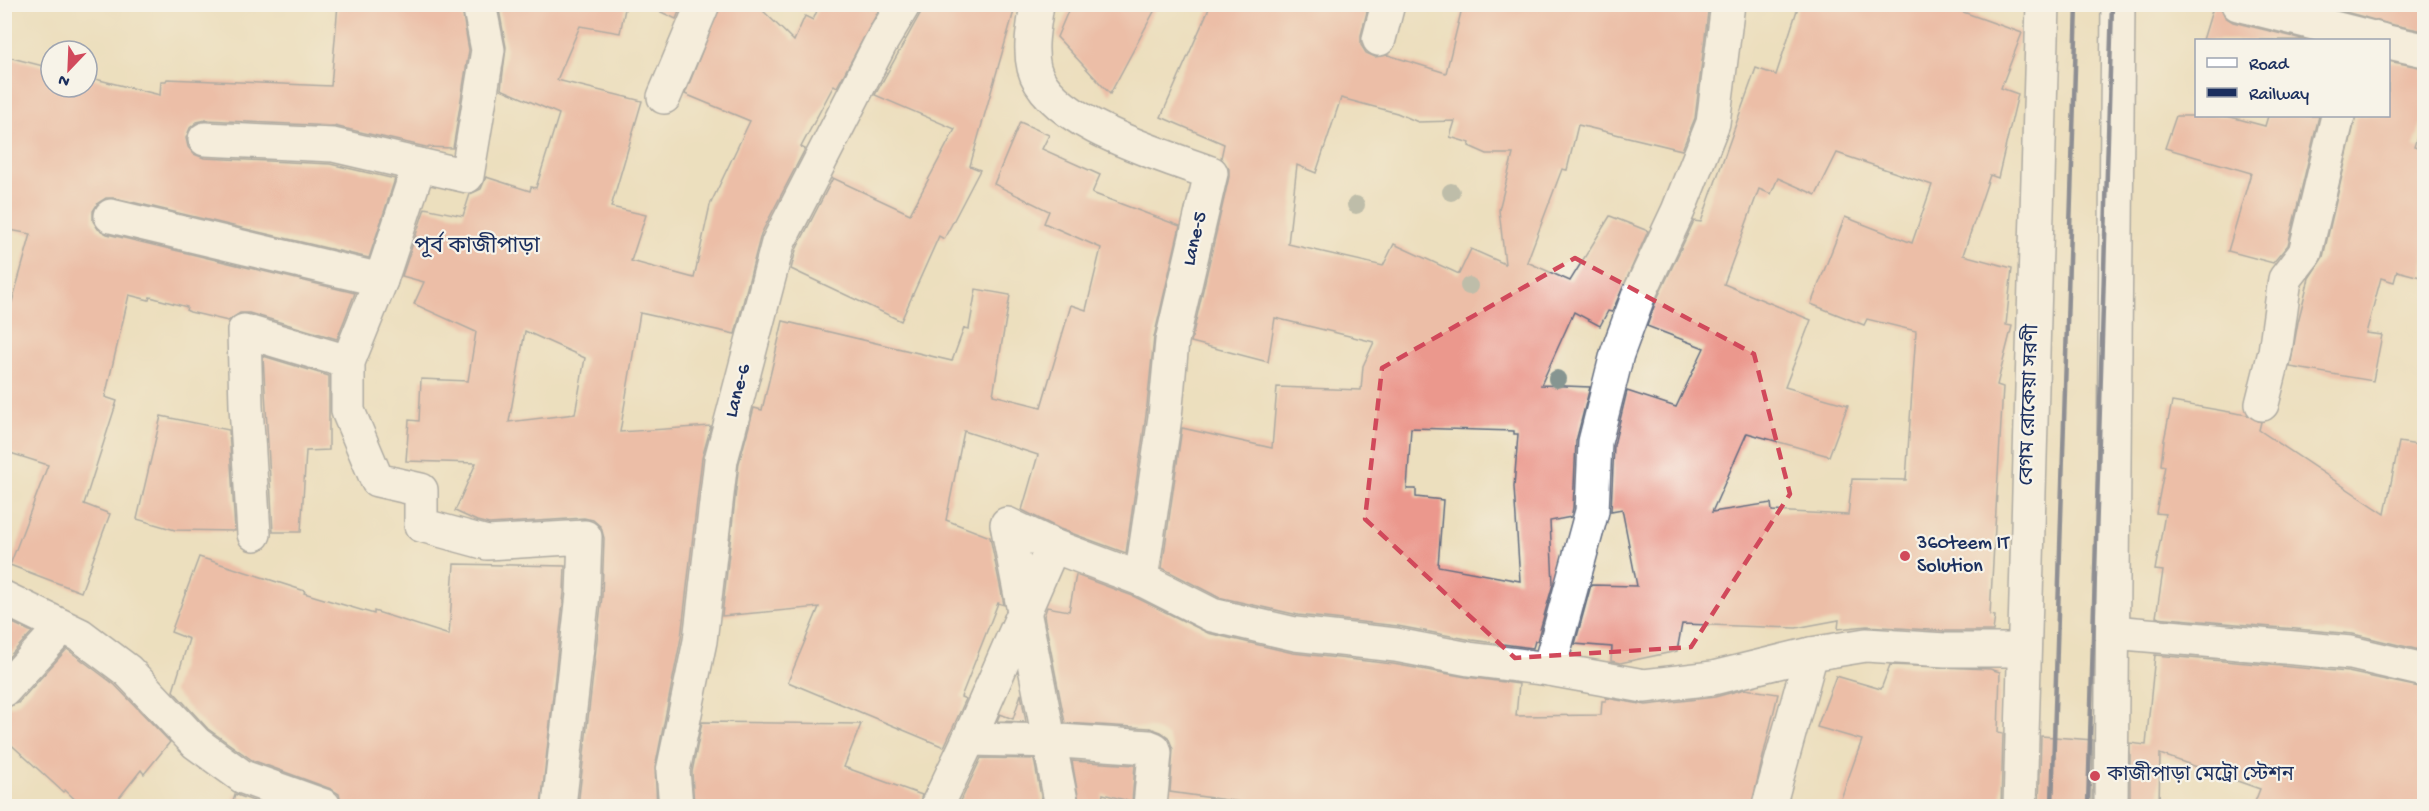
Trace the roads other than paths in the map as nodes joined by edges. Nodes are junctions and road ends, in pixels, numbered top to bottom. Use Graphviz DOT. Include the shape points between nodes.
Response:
graph roads {
  1 [pos="479,4"];
  2 [pos="703,4"];
  3 [pos="904,4"];
  4 [pos="1037,4"];
  5 [pos="1388,4"];
  6 [pos="1728,4"];
  7 [pos="2043,4"];
  8 [pos="2118,4"];
  9 [pos="2238,4"];
  10 [pos="1379,39"];
  11 [pos="2364,39"];
  12 [pos="2390,42"];
  13 [pos="2424,50"];
  14 [pos="664,97"];
  15 [pos="2338,117"];
  16 [pos="205,139"];
  17 [pos="419,165"];
  18 [pos="111,216"];
  19 [pos="381,280"];
  20 [pos="348,362"];
  21 [pos="2262,404"];
  22 [pos="254,534"];
  23 [pos="1053,546"];
  24 [pos="1141,579"];
  25 [pos="4,598"];
  26 [pos="62,627"];
  27 [pos="2113,632"];
  28 [pos="2023,650"];
  29 [pos="1811,654"];
  30 [pos="1549,669"];
  31 [pos="2424,669"];
  32 [pos="4,690"];
  33 [pos="969,739"];
  34 [pos="324,807"];
  35 [pos="559,807"];
  36 [pos="676,807"];
  37 [pos="937,807"];
  38 [pos="1062,807"];
  39 [pos="1150,807"];
  40 [pos="1769,807"];
  41 [pos="2020,807"];
  42 [pos="2111,807"];
  1 -- 17 [label="street" via="488,50 467,176"];
  2 -- 14 [label="street"];
  3 -- 36 [label="street, Lane-6" via="778,243 721,460 700,641 673,771"];
  4 -- 24 [label="street, Lane-5" via="1031,42 1034,69 1044,89 1076,117 1123,141 1211,173 1172,341"];
  5 -- 10 [label="street"];
  6 -- 30 [label="street" via="1713,123 1617,354 1595,442 1592,511"];
  7 -- 28 [label="street, বেগম রোকেয়া সরণী"];
  8 -- 27 [label="street"];
  9 -- 11 [label="street"];
  12 -- 13 [label="street"];
  15 -- 21 [label="street" via="2305,253 2285,279 2275,352"];
  16 -- 17 [label="street" via="333,145"];
  17 -- 19 [label="street"];
  18 -- 19 [label="street"];
  19 -- 20 [label="street"];
  20 -- 22 [label="street" via="244,331"];
  20 -- 35 [label="street" via="348,411 377,480 421,490 421,525 487,543 585,537 584,594"];
  23 -- 24 [label="street"];
  23 -- 33 [label="street"];
  23 -- 38 [label="street" via="1007,525"];
  24 -- 30 [label="street" via="1212,615 1295,634"];
  25 -- 26 [label="street"];
  26 -- 32 [label="street"];
  26 -- 34 [label="street" via="80,635 128,670 196,743 243,777"];
  27 -- 31 [label="street" via="2351,653"];
  27 -- 42 [label="street"];
  28 -- 29 [label="street" via="1866,645"];
  28 -- 41 [label="street, বেগম রোকেয়া সরণী"];
  29 -- 30 [label="street" via="1713,678 1644,686"];
  29 -- 40 [label="street"];
  33 -- 37 [label="street"];
  33 -- 39 [label="street" via="1149,747 1155,753"];
}
